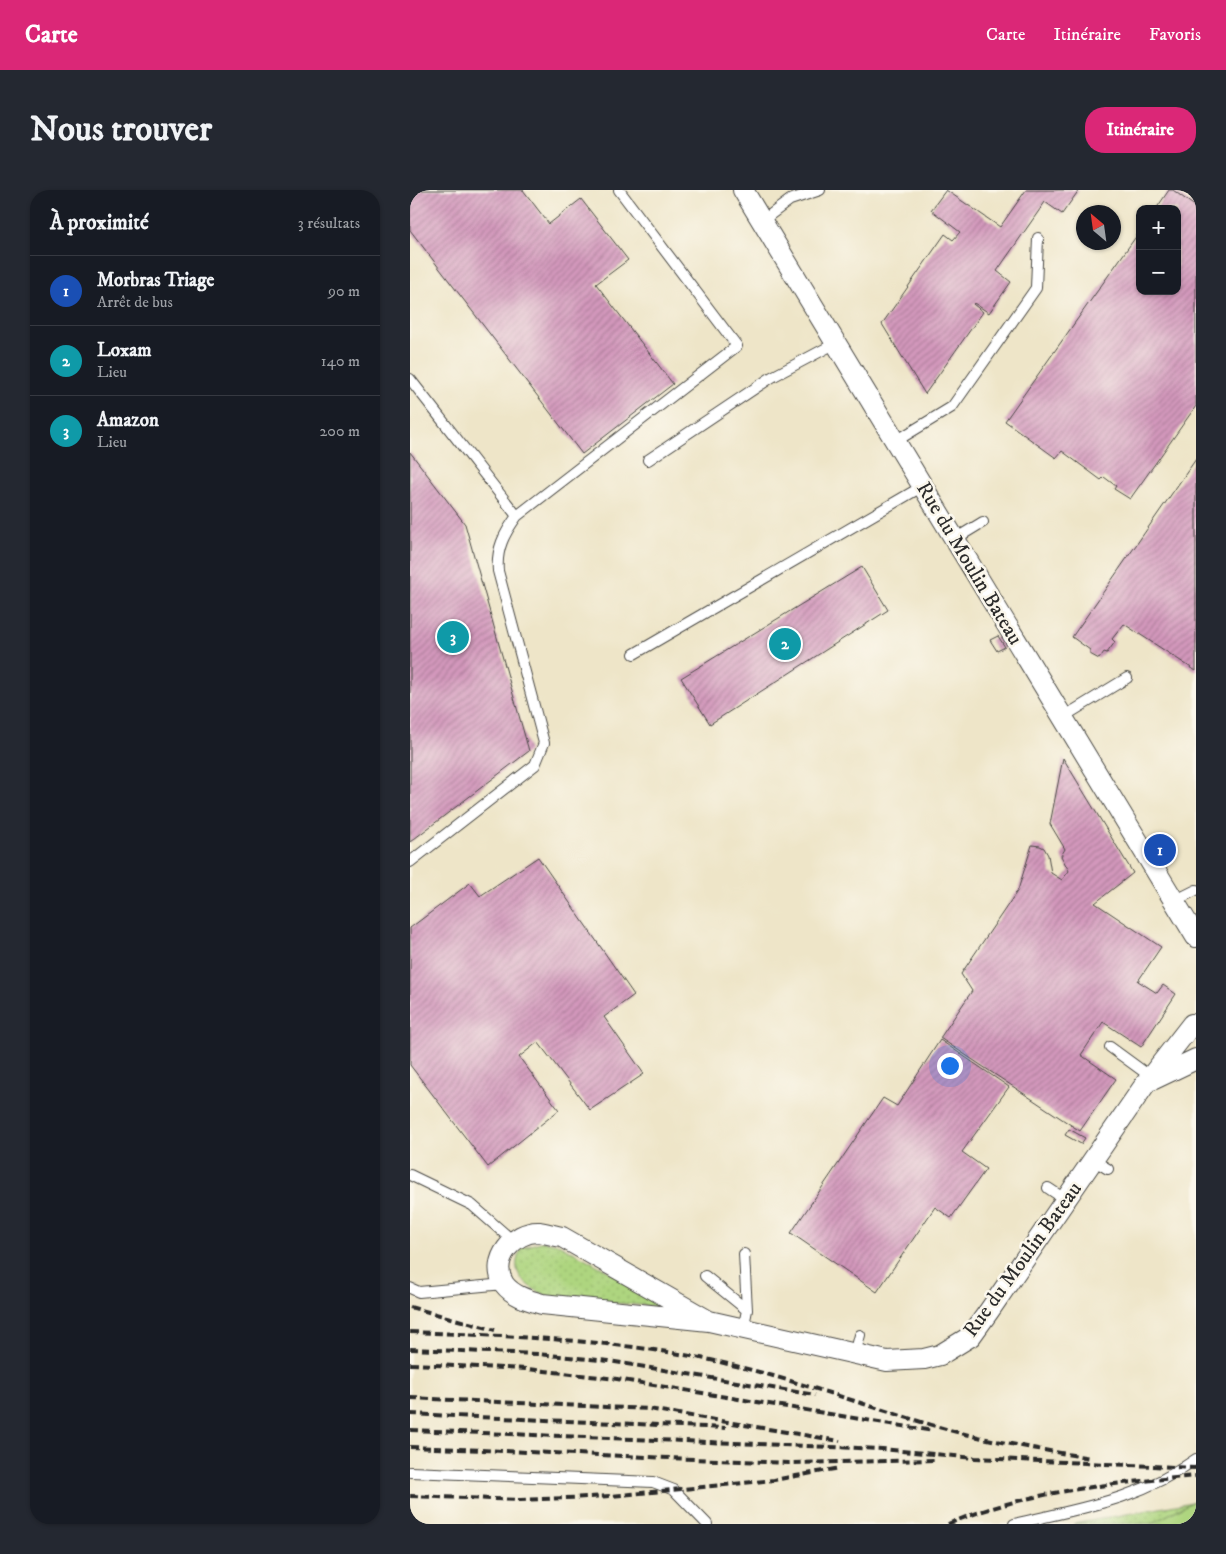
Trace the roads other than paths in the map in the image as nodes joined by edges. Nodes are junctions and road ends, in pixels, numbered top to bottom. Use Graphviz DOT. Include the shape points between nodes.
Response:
graph roads {
  1 [pos="620,190"];
  2 [pos="743,190"];
  3 [pos="820,190"];
  4 [pos="791,195"];
  5 [pos="762,221"];
  6 [pos="1038,238"];
  7 [pos="836,343"];
  8 [pos="410,379"];
  9 [pos="896,441"];
  10 [pos="648,460"];
  11 [pos="923,486"];
  12 [pos="516,516"];
  13 [pos="983,522"];
  14 [pos="955,539"];
  15 [pos="634,654"];
  16 [pos="1127,678"];
  17 [pos="1063,717"];
  18 [pos="410,862"];
  19 [pos="1196,890"];
  20 [pos="1174,901"];
  21 [pos="1196,936"];
  22 [pos="1195,1023"];
  23 [pos="1110,1047"];
  24 [pos="1196,1059"];
  25 [pos="1148,1080"];
  26 [pos="410,1175"];
  27 [pos="1048,1188"];
  28 [pos="1066,1200"];
  29 [pos="513,1241"];
  30 [pos="744,1254"];
  31 [pos="705,1276"];
  32 [pos="504,1284"];
  33 [pos="410,1288"];
  34 [pos="745,1320"];
  35 [pos="709,1321"];
  36 [pos="1196,1459"];
  37 [pos="410,1472"];
  38 [pos="707,1524"];
  39 [pos="1014,1524"];
  1 -- 12 [label="lane" via="737,346"];
  2 -- 5 [label="street, Rue du Moulin Bateau"];
  3 -- 4 [label="lane"];
  4 -- 5 [label="lane"];
  5 -- 7 [label="street, Rue du Moulin Bateau"];
  6 -- 9 [label="lane" via="1036,288 952,407"];
  7 -- 9 [label="street, Rue du Moulin Bateau"];
  7 -- 10 [label="lane" via="772,377"];
  8 -- 12 [label="lane"];
  9 -- 11 [label="street, Rue du Moulin Bateau"];
  11 -- 14 [label="street, Rue du Moulin Bateau"];
  11 -- 15 [label="lane"];
  12 -- 18 [label="lane" via="500,542 498,571 544,744 536,764"];
  13 -- 14 [label="lane"];
  14 -- 17 [label="street, Rue du Moulin Bateau"];
  16 -- 17 [label="lane"];
  17 -- 20 [label="street, Rue du Moulin Bateau"];
  19 -- 20 [label="lane"];
  20 -- 21 [label="street, Rue du Moulin Bateau"];
  22 -- 25 [label="street, Rue du Moulin Bateau"];
  23 -- 25 [label="lane"];
  24 -- 25 [label="street, Rue du Moulin Bateau"];
  25 -- 28 [label="street, Rue du Moulin Bateau" via="1101,1164"];
  26 -- 29 [label="lane" via="472,1205"];
  27 -- 28 [label="lane"];
  28 -- 34 [label="street, Rue du Moulin Bateau" via="970,1336 955,1347 924,1359 888,1361 858,1344"];
  29 -- 32 [label="street" via="501,1261"];
  29 -- 35 [label="street" via="525,1234 538,1232 562,1237"];
  30 -- 34 [label="lane"];
  31 -- 34 [label="lane"];
  32 -- 33 [label="lane" via="420,1292"];
  32 -- 35 [label="street" via="519,1297 542,1304"];
  34 -- 35 [label="street, Rue du Moulin Bateau"];
  36 -- 39 [label="lane" via="1154,1485 1126,1497"];
  37 -- 38 [label="lane" via="653,1482 674,1490 686,1499"];
}
